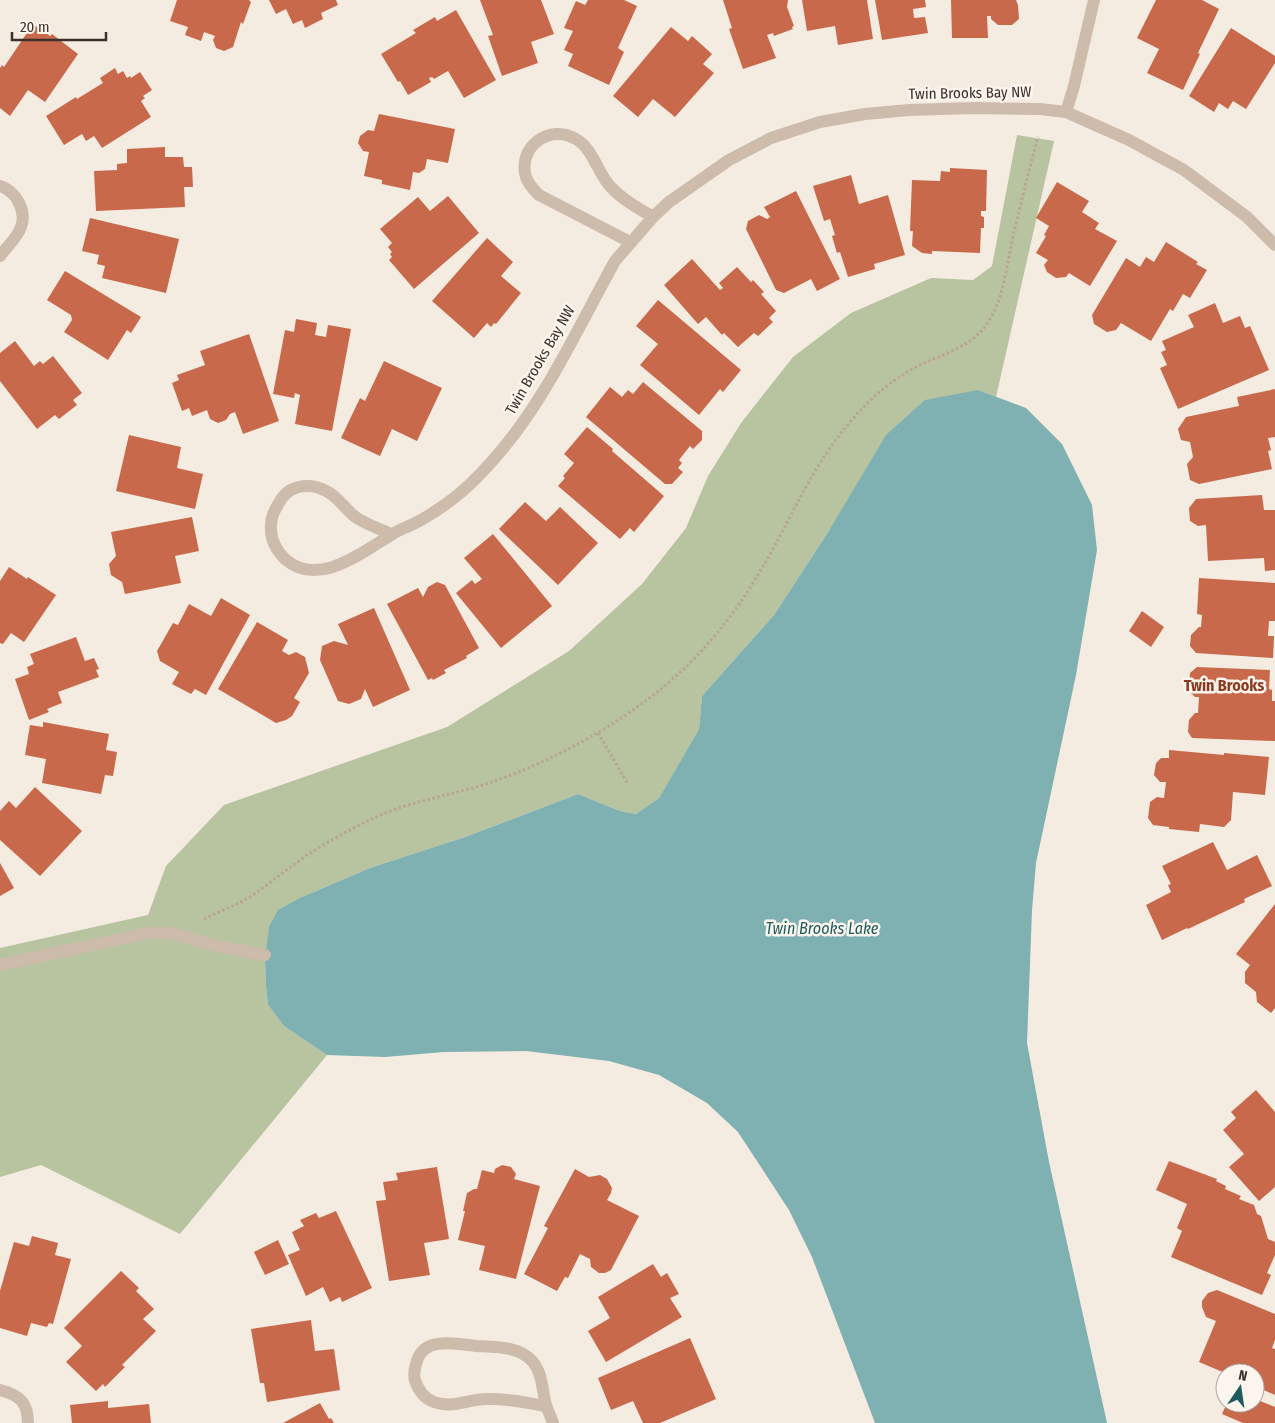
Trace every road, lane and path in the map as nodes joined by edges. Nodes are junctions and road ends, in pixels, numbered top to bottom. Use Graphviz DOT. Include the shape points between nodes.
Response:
graph roads {
  1 [pos="1094,0"];
  2 [pos="1066,112"];
  3 [pos="1038,137"];
  4 [pos="0,186"];
  5 [pos="653,217"];
  6 [pos="630,242"];
  7 [pos="1275,245"];
  8 [pos="0,256"];
  9 [pos="391,534"];
  10 [pos="598,733"];
  11 [pos="628,784"];
  12 [pos="170,933"];
  13 [pos="265,955"];
  14 [pos="0,965"];
  15 [pos="0,1390"];
  16 [pos="546,1406"];
  17 [pos="28,1423"];
  18 [pos="553,1423"];
  1 -- 2 [label="street"];
  2 -- 5 [label="street, Twin Brooks Bay NW" via="974,108 909,110 820,122 771,138 729,160 689,186"];
  2 -- 7 [label="street, Twin Brooks Bay NW" via="1129,140 1184,170 1247,217"];
  3 -- 10 [label="path" via="1003,281 985,326 965,344 897,378 858,412 823,456 760,572 731,616 668,684"];
  4 -- 8 [label="street" via="14,194 19,203 22,225"];
  5 -- 6 [label="street, Twin Brooks Bay NW"];
  5 -- 6 [label="street" via="608,184 584,144 563,134 551,134 533,142 525,164 531,187 539,195"];
  6 -- 9 [label="street, Twin Brooks Bay NW" via="616,261 541,396 507,444 460,494 421,520"];
  9 -- 9 [label="street, Twin Brooks Bay NW" via="356,518 327,491 302,485 286,493 273,511 273,541 282,556 292,565 314,570 338,566"];
  10 -- 11 [label="path"];
  10 -- 12 [label="path" via="547,760 492,782 405,805 376,817 340,835 250,897 185,929"];
  12 -- 13 [label="street"];
  12 -- 14 [label="street" via="148,933"];
  15 -- 17 [label="street" via="22,1400"];
  16 -- 16 [label="street" via="536,1366 526,1355 516,1351 448,1343 424,1349 418,1357 414,1378 424,1396 434,1402 446,1405 488,1399"];
  16 -- 18 [label="street"];
}
